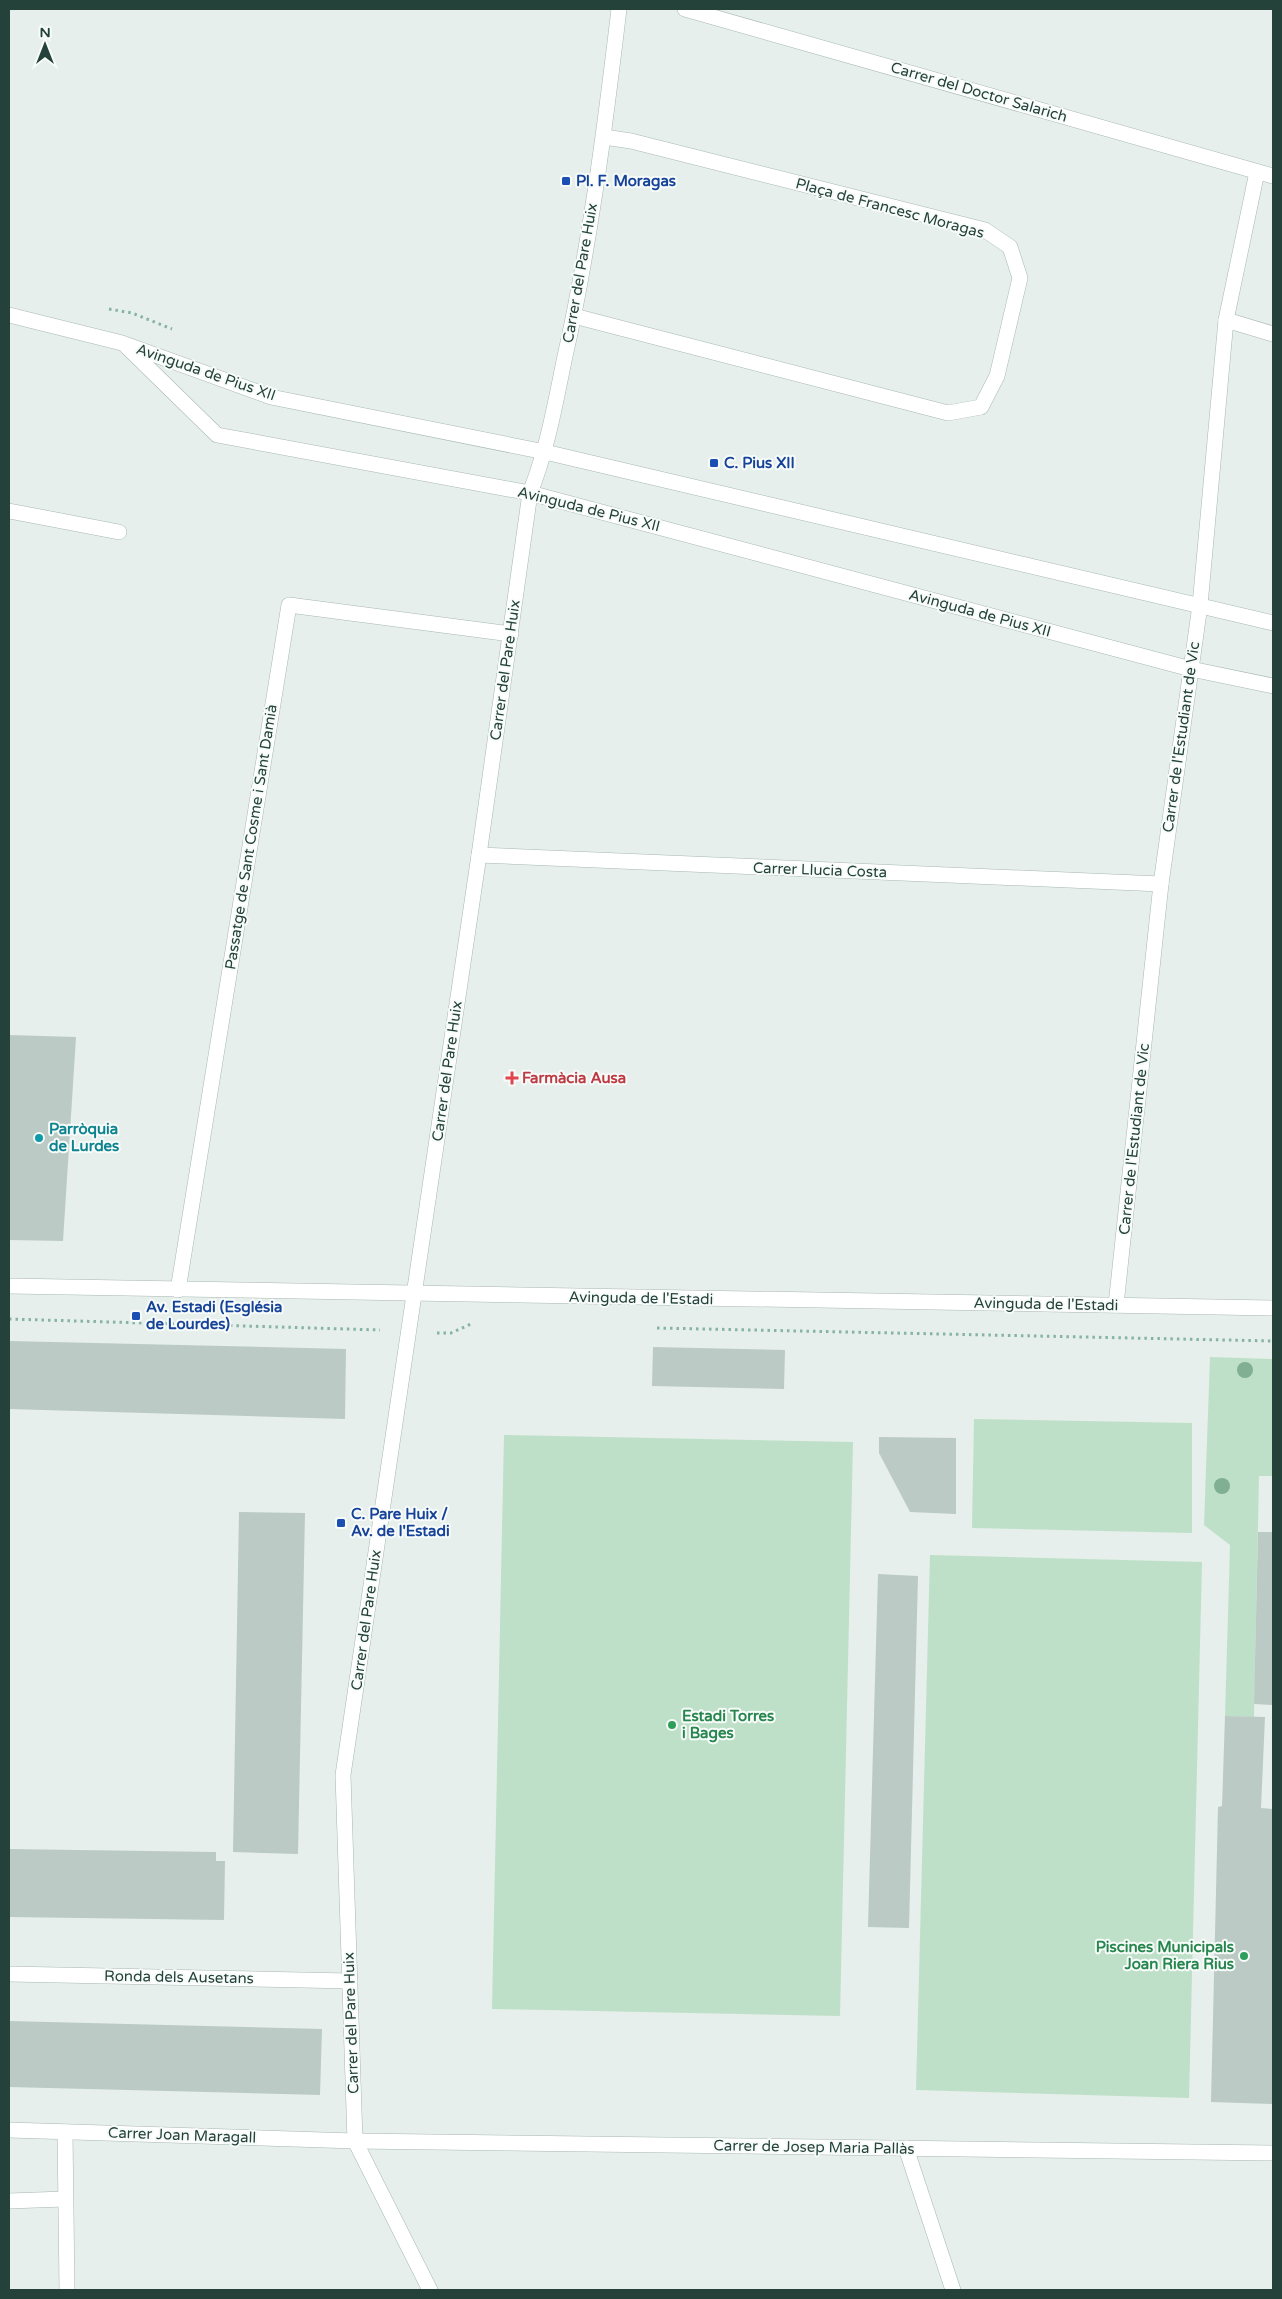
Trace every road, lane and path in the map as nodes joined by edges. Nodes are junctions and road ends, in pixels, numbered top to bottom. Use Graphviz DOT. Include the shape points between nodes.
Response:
graph roads {
  1 [pos="619,9"];
  2 [pos="685,9"];
  3 [pos="604,137"];
  4 [pos="1257,172"];
  5 [pos="1273,176"];
  6 [pos="9,315"];
  7 [pos="574,316"];
  8 [pos="1226,320"];
  9 [pos="1273,334"];
  10 [pos="122,343"];
  11 [pos="545,452"];
  12 [pos="530,492"];
  13 [pos="9,511"];
  14 [pos="119,532"];
  15 [pos="1200,606"];
  16 [pos="1273,623"];
  17 [pos="511,634"];
  18 [pos="1191,669"];
  19 [pos="1273,686"];
  20 [pos="479,855"];
  21 [pos="1161,884"];
  22 [pos="9,1286"];
  23 [pos="178,1290"];
  24 [pos="414,1294"];
  25 [pos="1116,1304"];
  26 [pos="1273,1308"];
  27 [pos="9,1319"];
  28 [pos="479,1324"];
  29 [pos="648,1328"];
  30 [pos="408,1331"];
  31 [pos="1273,1341"];
  32 [pos="9,1974"];
  33 [pos="350,1981"];
  34 [pos="9,2130"];
  35 [pos="65,2132"];
  36 [pos="356,2141"];
  37 [pos="906,2148"];
  38 [pos="1273,2153"];
  39 [pos="64,2199"];
  40 [pos="9,2201"];
  41 [pos="67,2290"];
  42 [pos="430,2290"];
  43 [pos="953,2290"];
  1 -- 3 [label="street, Carrer del Pare Huix"];
  2 -- 4 [label="street, Carrer del Doctor Salarich"];
  3 -- 7 [label="street, Carrer del Pare Huix"];
  3 -- 7 [label="street, Plaça de Francesc Moragas" via="631,141 985,230 1010,247 1020,278 997,376 981,407 948,414"];
  4 -- 5 [label="street, Carrer del Doctor Salarich"];
  4 -- 8 [label="street, Carrer de l'Estudiant de Vic"];
  6 -- 10 [label="street"];
  7 -- 11 [label="street, Carrer del Pare Huix"];
  8 -- 9 [label="street"];
  8 -- 15 [label="street, Carrer de l'Estudiant de Vic"];
  10 -- 11 [label="street, Avinguda de Pius XII" via="271,397"];
  10 -- 12 [label="street, Avinguda de Pius XII" via="217,434"];
  11 -- 12 [label="street, Carrer del Pare Huix"];
  11 -- 15 [label="street, Avinguda de Pius XII"];
  12 -- 17 [label="street, Carrer del Pare Huix"];
  12 -- 18 [label="street, Avinguda de Pius XII"];
  13 -- 14 [label="street"];
  15 -- 16 [label="street, Avinguda de Pius XII"];
  15 -- 18 [label="street, Carrer de l'Estudiant de Vic"];
  17 -- 20 [label="street, Carrer del Pare Huix"];
  17 -- 23 [label="street, Passatge de Sant Cosme i Sant Damià" via="289,606"];
  18 -- 19 [label="street, Avinguda de Pius XII"];
  18 -- 21 [label="street, Carrer de l'Estudiant de Vic"];
  20 -- 21 [label="street, Carrer Llucia Costa"];
  20 -- 24 [label="street, Carrer del Pare Huix"];
  21 -- 25 [label="street, Carrer de l'Estudiant de Vic"];
  22 -- 23 [label="street, Avinguda de l'Estadi"];
  23 -- 24 [label="street, Avinguda de l'Estadi"];
  24 -- 25 [label="street, Avinguda de l'Estadi"];
  24 -- 30 [label="street, Carrer del Pare Huix"];
  25 -- 26 [label="street, Avinguda de l'Estadi"];
  27 -- 30 [label="path"];
  28 -- 30 [label="path" via="469,1324 451,1333"];
  29 -- 31 [label="path"];
  30 -- 33 [label="street, Carrer del Pare Huix" via="343,1775"];
  32 -- 33 [label="street, Ronda dels Ausetans"];
  33 -- 36 [label="street, Carrer del Pare Huix"];
  34 -- 35 [label="street, Carrer Joan Maragall"];
  35 -- 36 [label="street, Carrer Joan Maragall"];
  35 -- 39 [label="street"];
  36 -- 37 [label="street, Carrer de Josep Maria Pallàs"];
  36 -- 42 [label="street"];
  37 -- 38 [label="street, Carrer de Josep Maria Pallàs"];
  37 -- 43 [label="street"];
  39 -- 40 [label="street"];
  39 -- 41 [label="street"];
}
